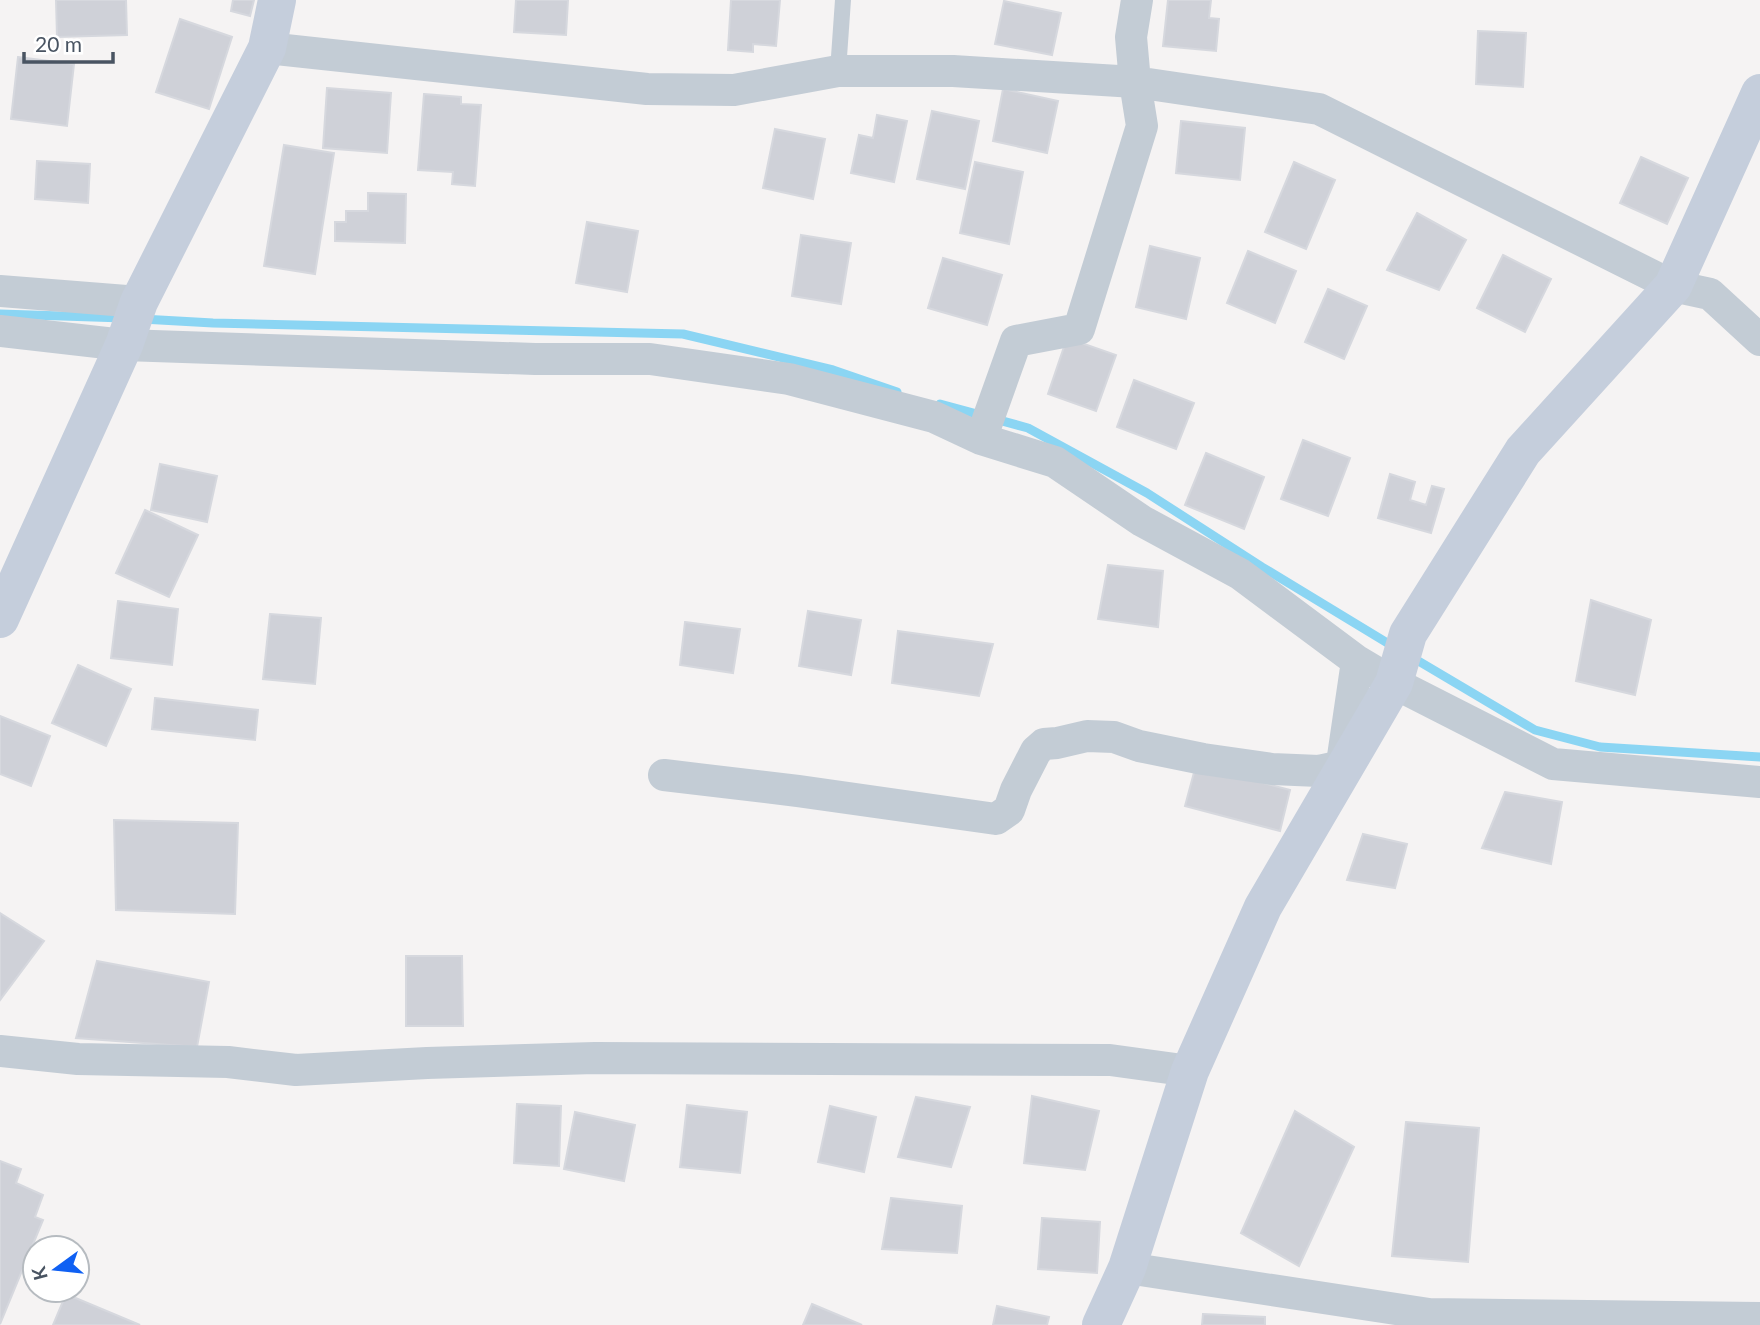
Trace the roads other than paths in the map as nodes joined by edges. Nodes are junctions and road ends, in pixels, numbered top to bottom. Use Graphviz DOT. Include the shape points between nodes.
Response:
graph roads {
  1 [pos="278,0"];
  2 [pos="843,0"];
  3 [pos="1137,0"];
  4 [pos="267,48"];
  5 [pos="838,71"];
  6 [pos="1135,82"];
  7 [pos="1760,93"];
  8 [pos="1672,286"];
  9 [pos="0,291"];
  10 [pos="139,302"];
  11 [pos="0,331"];
  12 [pos="1760,340"];
  13 [pos="124,345"];
  14 [pos="986,424"];
  15 [pos="0,619"];
  16 [pos="1357,661"];
  17 [pos="1394,683"];
  18 [pos="664,775"];
  19 [pos="1760,782"];
  20 [pos="0,1051"];
  21 [pos="1190,1071"];
  22 [pos="1127,1268"];
  23 [pos="1760,1318"];
  24 [pos="1101,1325"];
  1 -- 4 [label="street"];
  2 -- 5 [label="lane"];
  3 -- 6 [label="street" via="1131,37"];
  4 -- 5 [label="street" via="647,89 734,90"];
  4 -- 10 [label="street"];
  5 -- 6 [label="street" via="953,71"];
  6 -- 8 [label="street" via="1319,109"];
  6 -- 14 [label="street" via="1142,126 1079,329 1016,341"];
  7 -- 8 [label="street"];
  8 -- 12 [label="street" via="1710,294"];
  8 -- 17 [label="street" via="1523,451 1408,634"];
  9 -- 10 [label="street"];
  10 -- 13 [label="street"];
  11 -- 13 [label="street"];
  13 -- 14 [label="street" via="650,359 789,379 934,417"];
  13 -- 15 [label="street"];
  14 -- 16 [label="street" via="1055,462 1142,521 1240,574"];
  16 -- 17 [label="street"];
  16 -- 18 [label="street" via="1342,763 1325,770 1258,767 1152,749 1114,737 1087,736 1044,744 1036,751 1009,810 996,819"];
  17 -- 19 [label="street" via="1553,764"];
  17 -- 21 [label="street" via="1263,907"];
  20 -- 21 [label="street" via="78,1059 228,1062 296,1070 623,1058 1110,1060"];
  21 -- 22 [label="street"];
  22 -- 23 [label="street" via="1429,1314"];
  22 -- 24 [label="street"];
}
